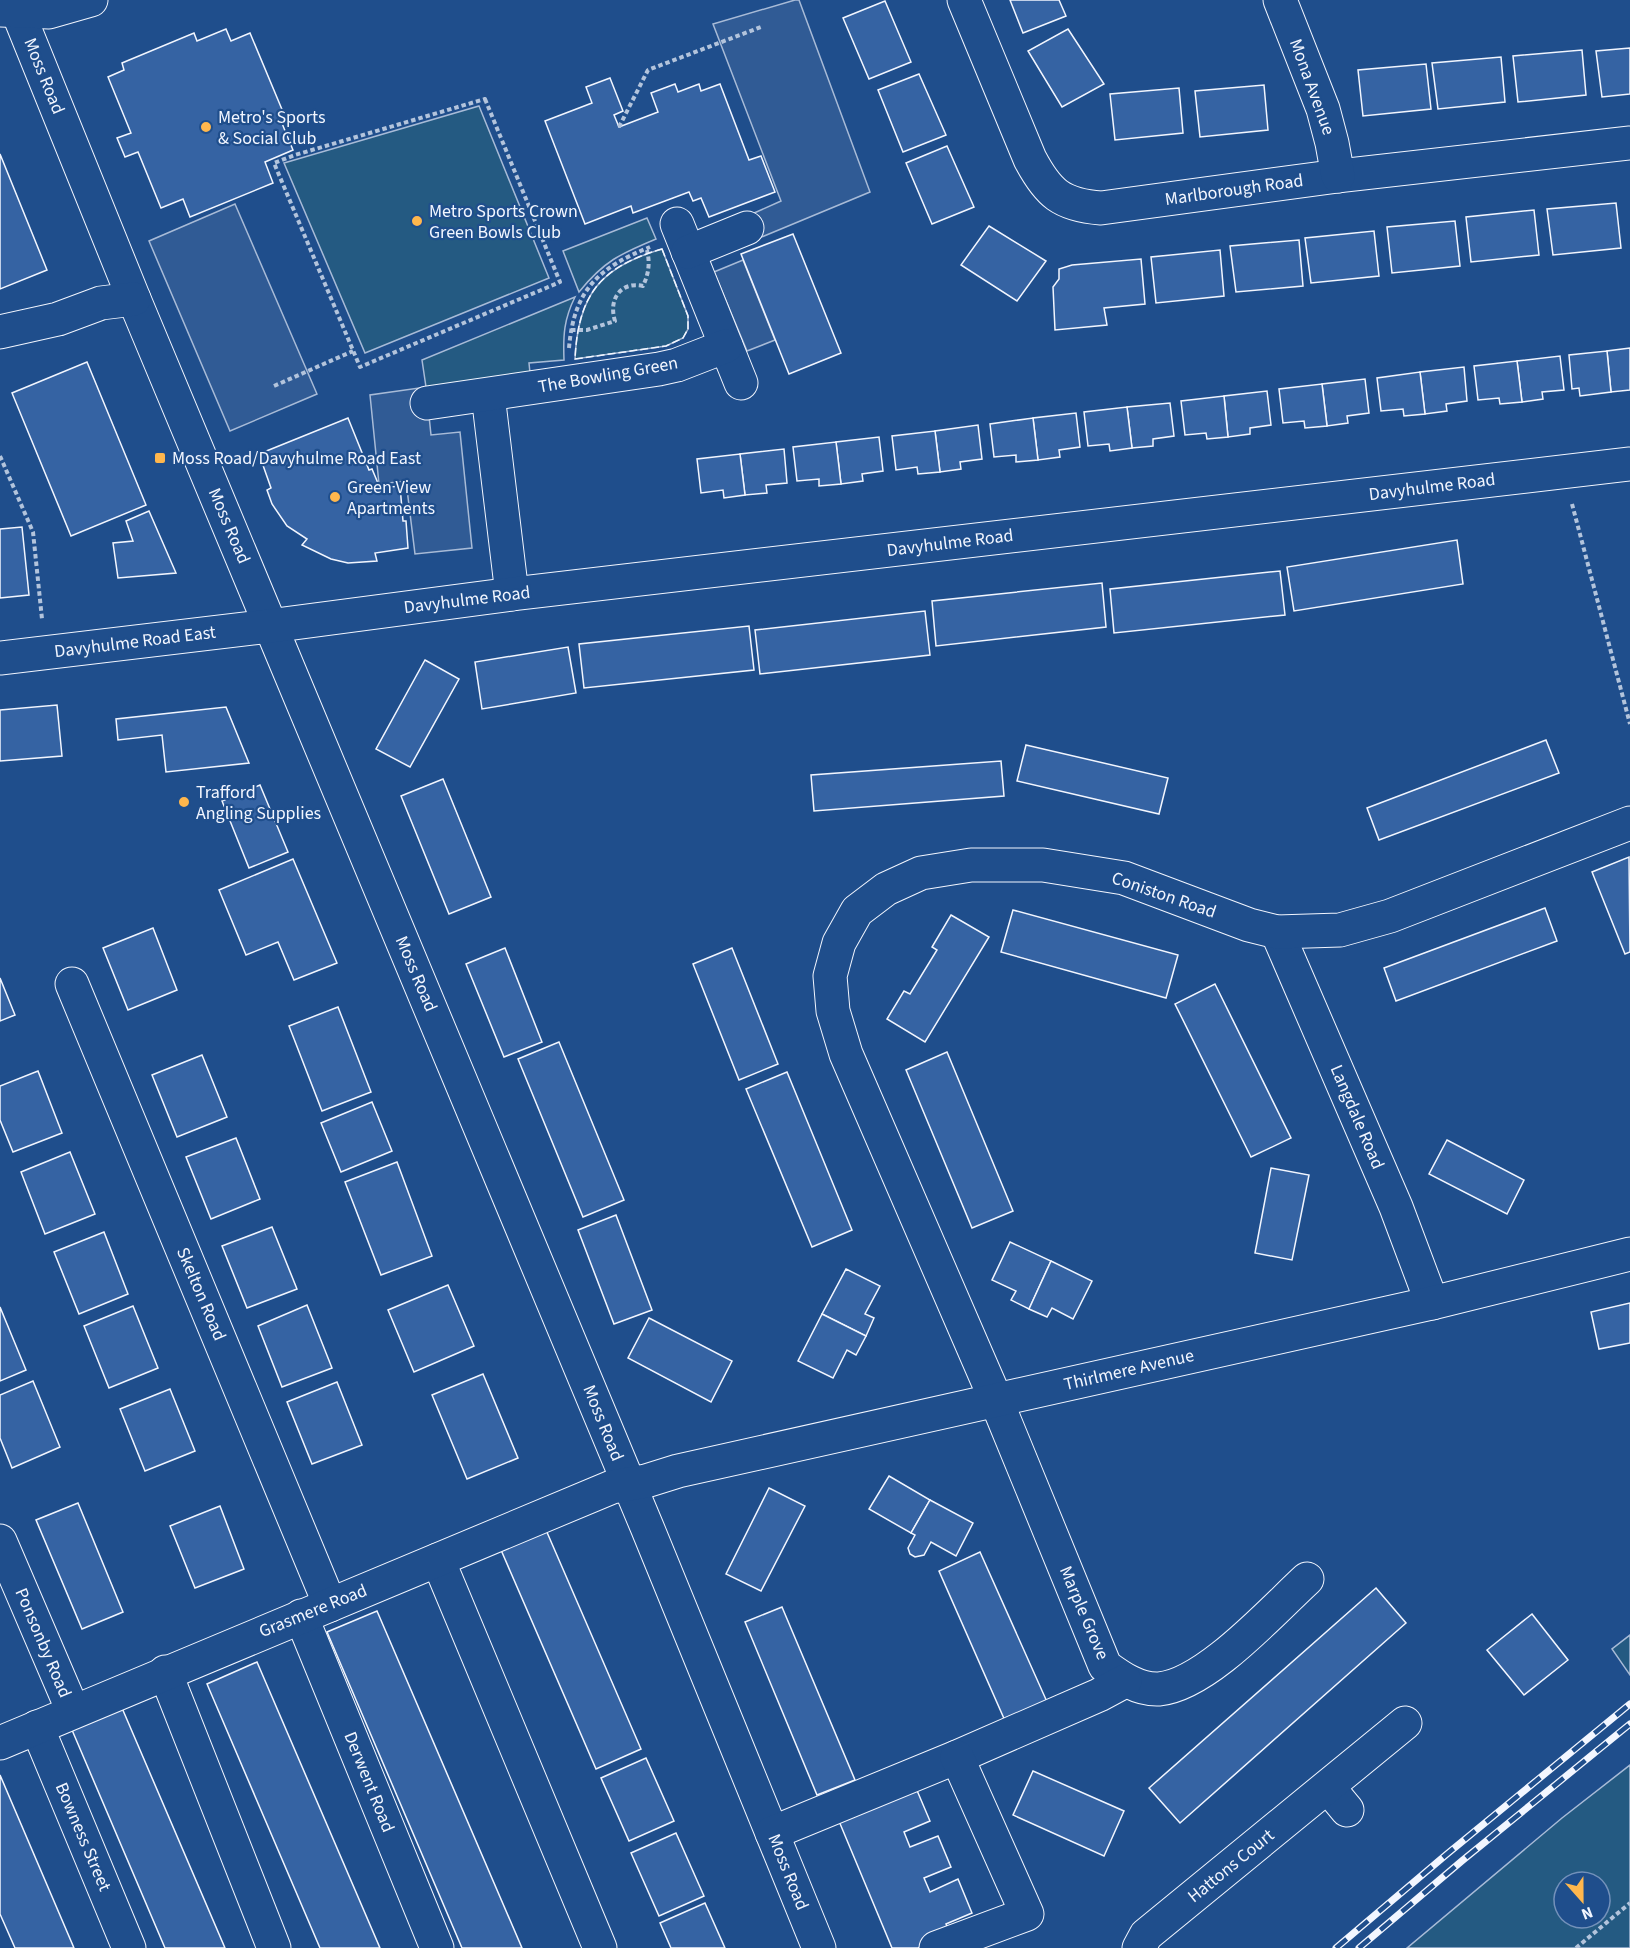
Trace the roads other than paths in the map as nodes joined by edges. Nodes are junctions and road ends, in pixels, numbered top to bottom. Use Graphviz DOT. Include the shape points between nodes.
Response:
graph roads {
  1 [pos="91,0"];
  2 [pos="964,0"];
  3 [pos="1280,0"];
  4 [pos="10,7"];
  5 [pos="1630,143"];
  6 [pos="1338,176"];
  7 [pos="747,228"];
  8 [pos="134,298"];
  9 [pos="0,332"];
  10 [pos="726,346"];
  11 [pos="741,383"];
  12 [pos="488,395"];
  13 [pos="427,403"];
  14 [pos="1630,464"];
  15 [pos="512,594"];
  16 [pos="270,626"];
  17 [pos="0,658"];
  18 [pos="1630,824"];
  19 [pos="1277,932"];
  20 [pos="72,984"];
  21 [pos="1630,1254"];
  22 [pos="1432,1303"];
  23 [pos="996,1400"];
  24 [pos="628,1484"];
  25 [pos="0,1541"];
  26 [pos="438,1560"];
  27 [pos="1307,1579"];
  28 [pos="316,1610"];
  29 [pos="165,1672"];
  30 [pos="1125,1681"];
  31 [pos="73,1711"];
  32 [pos="1405,1723"];
  33 [pos="37,1727"];
  34 [pos="0,1743"];
  35 [pos="957,1757"];
  36 [pos="772,1833"];
  37 [pos="129,1948"];
  38 [pos="274,1948"];
  39 [pos="437,1948"];
  40 [pos="600,1948"];
  41 [pos="819,1948"];
  42 [pos="936,1948"];
  43 [pos="1138,1948"];
  1 -- 4 [label="street" via="49,12"];
  2 -- 6 [label="street, Marlborough Road" via="1041,179 1056,195 1078,206 1101,208"];
  3 -- 6 [label="street, Mona Avenue" via="1323,109"];
  4 -- 8 [label="street, Moss Road"];
  5 -- 6 [label="street, Marlborough Road"];
  7 -- 10 [label="street" via="682,237"];
  8 -- 9 [label="street" via="101,303 58,319"];
  8 -- 16 [label="street, Moss Road"];
  10 -- 11 [label="street"];
  10 -- 12 [label="street, The Bowling Green" via="677,365"];
  12 -- 13 [label="street, The Bowling Green"];
  12 -- 15 [label="street"];
  14 -- 15 [label="street, Davyhulme Road"];
  15 -- 16 [label="street, Davyhulme Road"];
  16 -- 17 [label="street, Davyhulme Road East"];
  16 -- 24 [label="street, Moss Road"];
  18 -- 19 [label="street, Coniston Road" via="1390,916 1340,930"];
  19 -- 22 [label="street, Langdale Road" via="1396,1207"];
  19 -- 23 [label="street, Coniston Road" via="1124,878 1043,865 971,865 921,873 886,890 857,911 839,943 830,976 833,1011 846,1054"];
  20 -- 28 [label="street, Skelton Road"];
  21 -- 22 [label="street, Thirlmere Avenue"];
  22 -- 23 [label="street, Thirlmere Avenue"];
  23 -- 24 [label="street, Thirlmere Avenue"];
  23 -- 30 [label="street, Marple Grove" via="1105,1666"];
  24 -- 26 [label="street, Grasmere Road" via="612,1486"];
  24 -- 36 [label="street, Moss Road"];
  25 -- 31 [label="street, Ponsonby Road"];
  26 -- 28 [label="street, Grasmere Road"];
  26 -- 40 [label="street"];
  27 -- 30 [label="street, Marple Grove" via="1217,1662 1193,1678 1159,1689"];
  28 -- 29 [label="street, Grasmere Road"];
  28 -- 39 [label="street, Derwent Road"];
  29 -- 31 [label="street, Grasmere Road"];
  29 -- 38 [label="street"];
  30 -- 35 [label="street"];
  31 -- 33 [label="street, Grasmere Road"];
  32 -- 43 [label="street, Hattons Court" via="1337,1799 1146,1935"];
  33 -- 34 [label="street, Grasmere Road"];
  33 -- 37 [label="street, Bowness Street"];
  35 -- 36 [label="street"];
  35 -- 42 [label="street" via="1027,1914"];
  36 -- 41 [label="street, Moss Road"];
}
